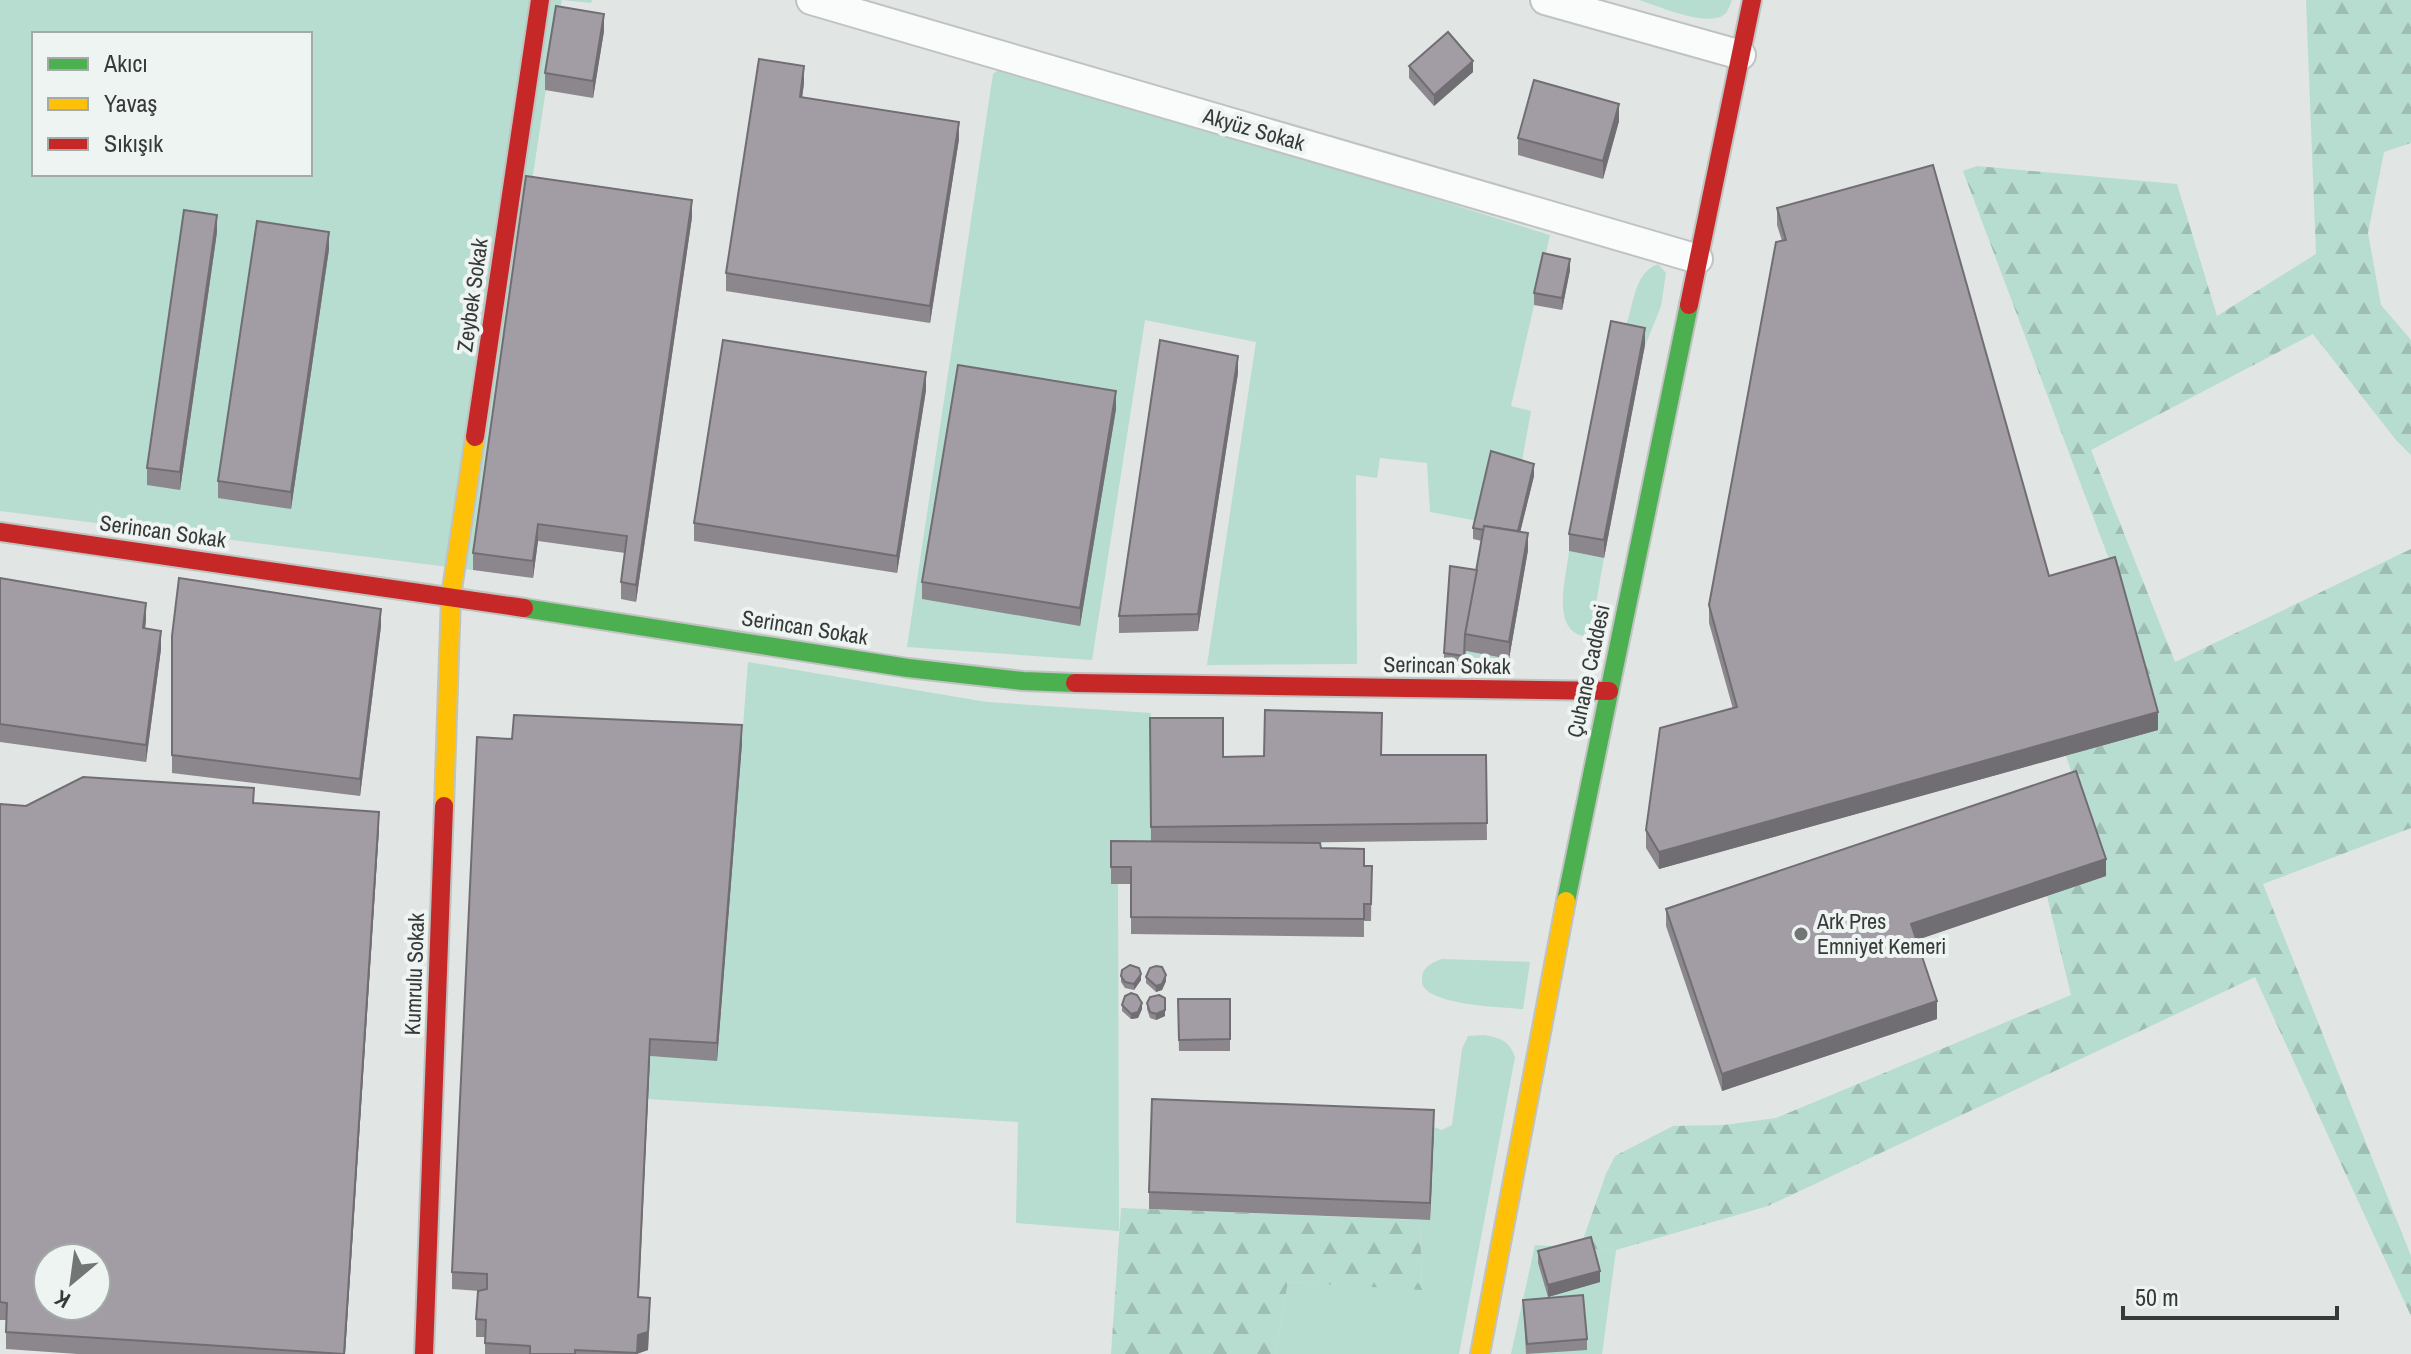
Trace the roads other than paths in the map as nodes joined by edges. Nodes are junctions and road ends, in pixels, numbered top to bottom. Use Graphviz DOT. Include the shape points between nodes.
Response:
graph roads {
  1 [pos="540,0"];
  2 [pos="811,0"];
  3 [pos="1545,0"];
  4 [pos="1752,0"];
  5 [pos="1741,55"];
  6 [pos="1698,259"];
  7 [pos="0,532"];
  8 [pos="451,596"];
  9 [pos="1609,691"];
  10 [pos="424,1354"];
  11 [pos="1480,1354"];
  1 -- 8 [label="street, Zeybek Sokak"];
  2 -- 6 [label="street, Akyüz Sokak"];
  3 -- 5 [label="street"];
  4 -- 5 [label="street, Çuhane Caddesi"];
  5 -- 6 [label="street, Çuhane Caddesi"];
  6 -- 9 [label="street, Çuhane Caddesi"];
  7 -- 8 [label="street, Serincan Sokak"];
  8 -- 9 [label="street, Serincan Sokak" via="908,668 1023,681"];
  8 -- 10 [label="street, Kumrulu Sokak"];
  9 -- 11 [label="street, Çuhane Caddesi"];
}
